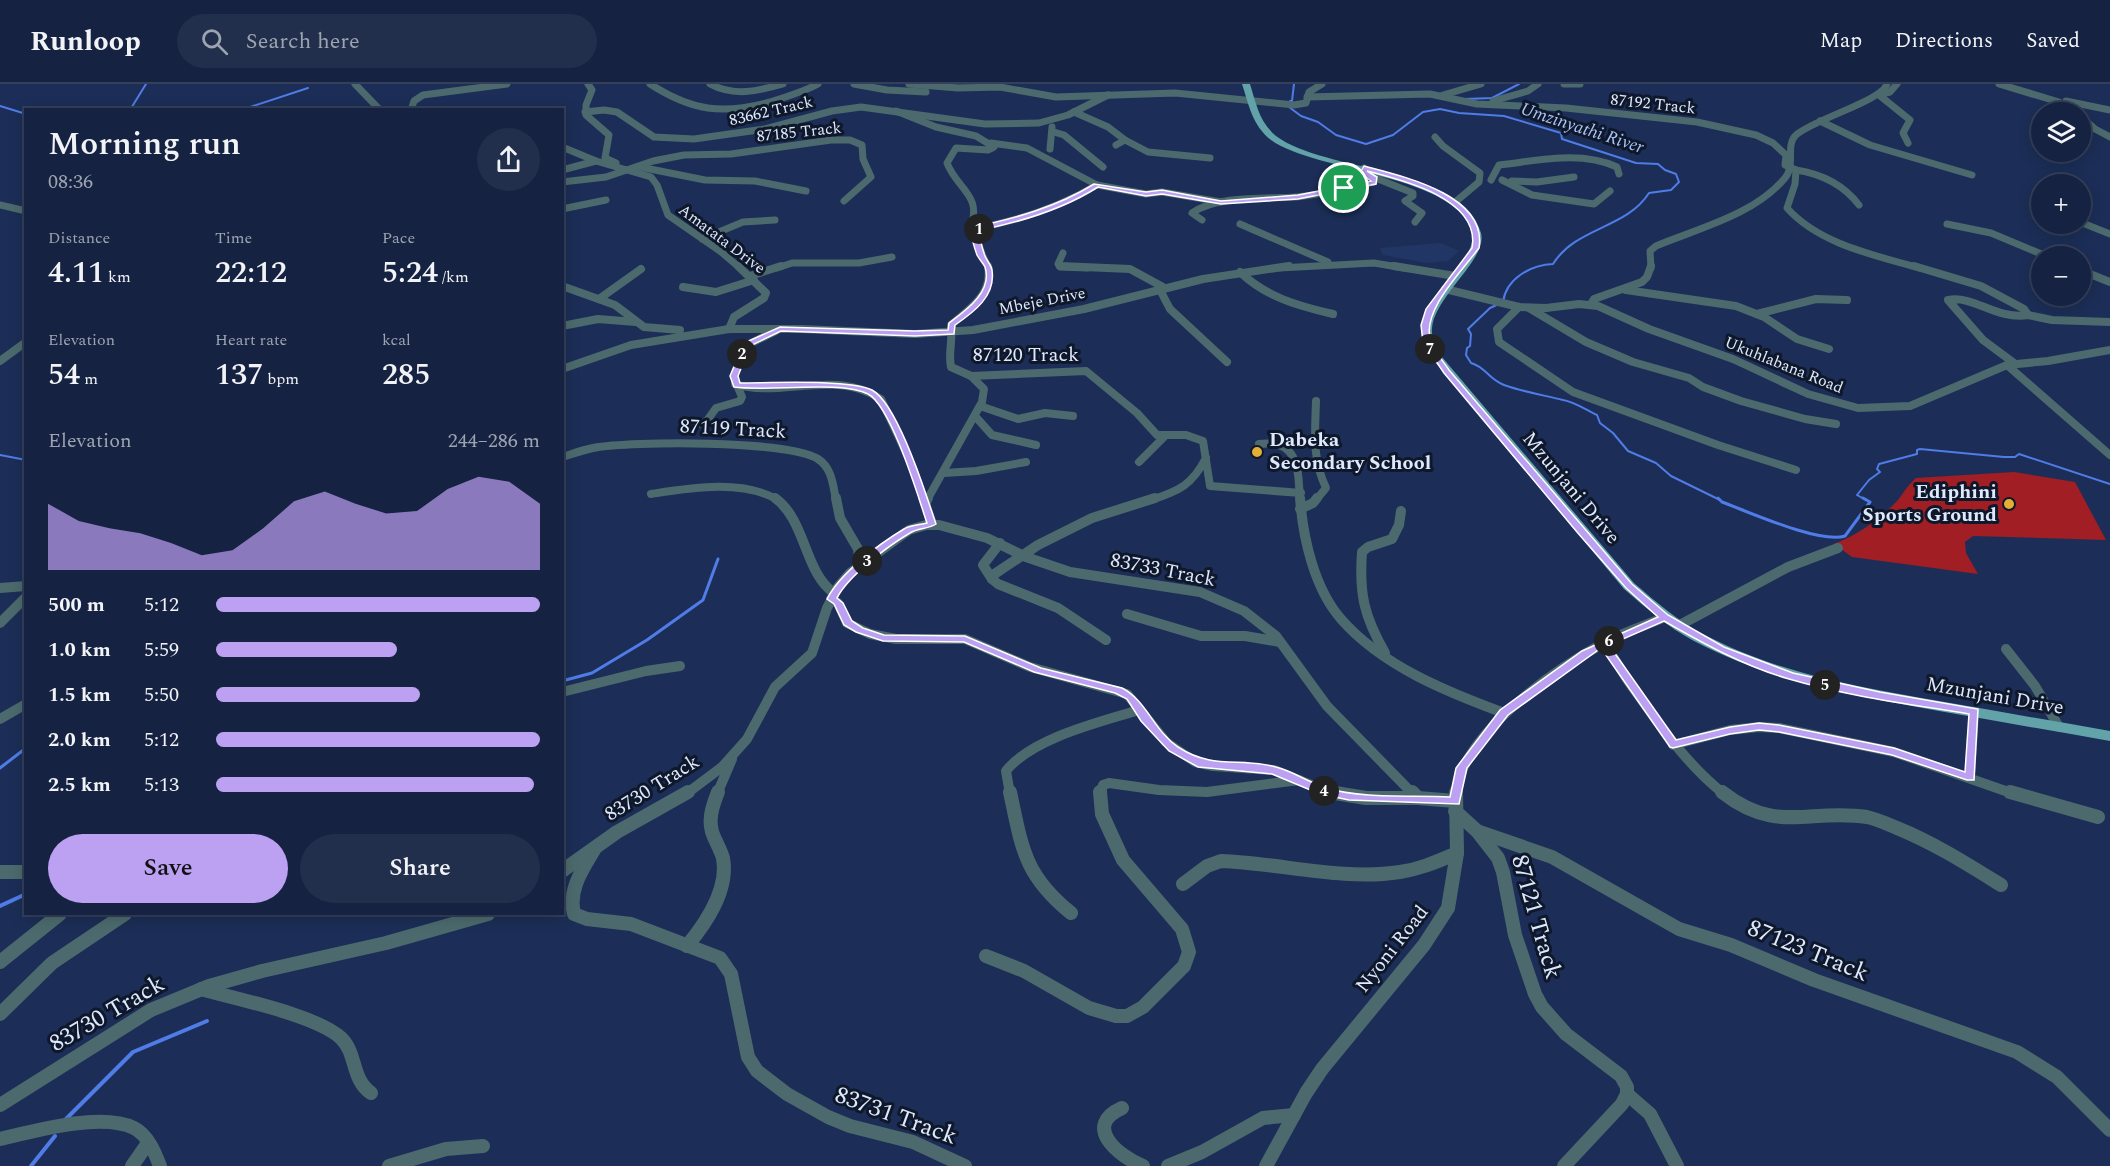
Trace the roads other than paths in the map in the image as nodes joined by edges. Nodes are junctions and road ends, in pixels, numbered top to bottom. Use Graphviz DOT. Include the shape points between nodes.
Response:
graph roads {
  1 [pos="355,84"];
  2 [pos="507,84"];
  3 [pos="588,84"];
  4 [pos="650,84"];
  5 [pos="710,84"];
  6 [pos="783,84"];
  7 [pos="818,84"];
  8 [pos="854,84"];
  9 [pos="909,84"];
  10 [pos="1246,84"];
  11 [pos="1322,84"];
  12 [pos="1481,84"];
  13 [pos="1540,84"];
  14 [pos="1564,84"];
  15 [pos="1580,84"];
  16 [pos="1887,84"];
  17 [pos="1897,84"];
  18 [pos="1999,84"];
  19 [pos="1149,85"];
  20 [pos="1000,86"];
  21 [pos="974,88"];
  22 [pos="1145,93"];
  23 [pos="1108,95"];
  24 [pos="1879,95"];
  25 [pos="1440,96"];
  26 [pos="2042,96"];
  27 [pos="1306,97"];
  28 [pos="1250,99"];
  29 [pos="2059,102"];
  30 [pos="1484,104"];
  31 [pos="378,108"];
  32 [pos="412,108"];
  33 [pos="2110,110"];
  34 [pos="896,111"];
  35 [pos="585,112"];
  36 [pos="1074,112"];
  37 [pos="1049,121"];
  38 [pos="1820,121"];
  39 [pos="2091,126"];
  40 [pos="1054,132"];
  41 [pos="1435,137"];
  42 [pos="2110,137"];
  43 [pos="1125,140"];
  44 [pos="991,143"];
  45 [pos="1908,143"];
  46 [pos="1116,145"];
  47 [pos="564,148"];
  48 [pos="1050,149"];
  49 [pos="1210,158"];
  50 [pos="596,161"];
  51 [pos="1103,166"];
  52 [pos="631,168"];
  53 [pos="564,169"];
  54 [pos="1793,169"];
  55 [pos="1368,173"];
  56 [pos="1619,174"];
  57 [pos="1972,175"];
  58 [pos="1574,177"];
  59 [pos="1491,180"];
  60 [pos="1503,180"];
  61 [pos="564,182"];
  62 [pos="1479,182"];
  63 [pos="1097,185"];
  64 [pos="1610,190"];
  65 [pos="806,191"];
  66 [pos="606,200"];
  67 [pos="844,201"];
  68 [pos="1221,202"];
  69 [pos="1454,203"];
  70 [pos="0,205"];
  71 [pos="1859,205"];
  72 [pos="564,209"];
  73 [pos="24,211"];
  74 [pos="775,220"];
  75 [pos="1202,220"];
  76 [pos="1415,222"];
  77 [pos="1240,224"];
  78 [pos="1947,224"];
  79 [pos="2091,226"];
  80 [pos="972,229"];
  81 [pos="2110,234"];
  82 [pos="702,239"];
  83 [pos="2031,249"];
  84 [pos="1063,253"];
  85 [pos="892,257"];
  86 [pos="1331,263"];
  87 [pos="640,269"];
  88 [pos="1240,272"];
  89 [pos="2091,274"];
  90 [pos="1455,276"];
  91 [pos="752,278"];
  92 [pos="2110,282"];
  93 [pos="564,287"];
  94 [pos="683,288"];
  95 [pos="1161,288"];
  96 [pos="1445,289"];
  97 [pos="1623,289"];
  98 [pos="599,299"];
  99 [pos="1847,300"];
  100 [pos="1591,304"];
  101 [pos="1519,307"];
  102 [pos="1333,314"];
  103 [pos="1756,314"];
  104 [pos="2028,315"];
  105 [pos="636,322"];
  106 [pos="2110,322"];
  107 [pos="564,326"];
  108 [pos="729,329"];
  109 [pos="780,329"];
  110 [pos="951,332"];
  111 [pos="704,333"];
  112 [pos="24,343"];
  113 [pos="1829,349"];
  114 [pos="2110,350"];
  115 [pos="0,361"];
  116 [pos="1227,362"];
  117 [pos="2011,364"];
  118 [pos="564,368"];
  119 [pos="971,376"];
  120 [pos="736,385"];
  121 [pos="1316,401"];
  122 [pos="980,406"];
  123 [pos="975,416"];
  124 [pos="1073,416"];
  125 [pos="697,424"];
  126 [pos="1836,424"];
  127 [pos="1164,436"];
  128 [pos="1259,444"];
  129 [pos="1036,446"];
  130 [pos="2110,455"];
  131 [pos="564,456"];
  132 [pos="1206,458"];
  133 [pos="1026,462"];
  134 [pos="1138,462"];
  135 [pos="1796,470"];
  136 [pos="944,473"];
  137 [pos="651,494"];
  138 [pos="1301,494"];
  139 [pos="925,504"];
  140 [pos="1300,509"];
  141 [pos="1401,511"];
  142 [pos="932,524"];
  143 [pos="1000,543"];
  144 [pos="1838,548"];
  145 [pos="1022,555"];
  146 [pos="860,566"];
  147 [pos="992,579"];
  148 [pos="0,580"];
  149 [pos="24,584"];
  150 [pos="24,584"];
  151 [pos="0,588"];
  152 [pos="833,596"];
  153 [pos="24,599"];
  154 [pos="1127,614"];
  155 [pos="1665,617"];
  156 [pos="0,623"];
  157 [pos="1678,626"];
  158 [pos="1106,640"];
  159 [pos="1280,642"];
  160 [pos="1602,644"];
  161 [pos="2006,648"];
  162 [pos="1388,658"];
  163 [pos="680,666"];
  164 [pos="564,692"];
  165 [pos="24,705"];
  166 [pos="1139,710"];
  167 [pos="1974,712"];
  168 [pos="1504,713"];
  169 [pos="0,719"];
  170 [pos="2059,727"];
  171 [pos="2110,736"];
  172 [pos="1673,745"];
  173 [pos="732,756"];
  174 [pos="1970,778"];
  175 [pos="1299,780"];
  176 [pos="1418,798"];
  177 [pos="1455,806"];
  178 [pos="2098,817"];
  179 [pos="1477,831"];
  180 [pos="596,846"];
  181 [pos="1457,853"];
  182 [pos="564,870"];
  183 [pos="0,872"];
  184 [pos="24,872"];
  185 [pos="1183,884"];
  186 [pos="2001,885"];
  187 [pos="1071,913"];
  188 [pos="59,915"];
  189 [pos="124,915"];
  190 [pos="484,915"];
  191 [pos="687,946"];
  192 [pos="986,956"];
  193 [pos="0,962"];
  194 [pos="201,989"];
  195 [pos="0,1014"];
  196 [pos="371,1093"];
  197 [pos="1627,1094"];
  198 [pos="0,1105"];
  199 [pos="1122,1108"];
  200 [pos="1294,1115"];
  201 [pos="2110,1130"];
  202 [pos="0,1139"];
  203 [pos="148,1143"];
  204 [pos="483,1146"];
  205 [pos="132,1166"];
  206 [pos="160,1166"];
  207 [pos="389,1166"];
  208 [pos="965,1166"];
  209 [pos="1143,1166"];
  210 [pos="1168,1166"];
  211 [pos="1266,1166"];
  212 [pos="1564,1166"];
  213 [pos="1677,1166"];
  1 -- 31 [label="street"];
  2 -- 32 [label="street" via="429,93 414,101"];
  3 -- 35 [label="street" via="592,90"];
  4 -- 7 [label="street" via="686,104 724,111 749,108"];
  5 -- 6 [label="street" via="724,93"];
  8 -- 21 [label="street" via="913,92"];
  9 -- 21 [label="street"];
  10 -- 28 [label="main road, Mzunjani Drive"];
  11 -- 27 [label="street"];
  12 -- 25 [label="street"];
  13 -- 30 [label="street"];
  14 -- 15 [label="street"];
  16 -- 24 [label="street"];
  17 -- 24 [label="street" via="1890,92"];
  18 -- 26 [label="street"];
  19 -- 22 [label="street"];
  20 -- 21 [label="street"];
  20 -- 23 [label="street" via="1056,97"];
  22 -- 23 [label="street"];
  22 -- 28 [label="street"];
  23 -- 36 [label="street, 83662 Track"];
  24 -- 38 [label="street"];
  24 -- 45 [label="street" via="1910,120 1903,133"];
  25 -- 27 [label="street, 87192 Track"];
  25 -- 30 [label="street, 87192 Track"];
  26 -- 29 [label="street"];
  26 -- 33 [label="street"];
  27 -- 28 [label="street, 87192 Track" via="1307,102 1298,105"];
  28 -- 55 [label="main road, Mzunjani Drive" via="1262,124 1282,141"];
  30 -- 54 [label="street, 87192 Track" via="1566,108 1722,127 1773,143 1784,152 1785,165"];
  34 -- 35 [label="street, 83662 Track" via="854,108 756,130 676,139 647,135 621,113"];
  34 -- 37 [label="street, 83662 Track" via="985,124"];
  34 -- 44 [label="street"];
  35 -- 52 [label="street" via="609,135 605,158"];
  36 -- 37 [label="street, 83662 Track"];
  36 -- 43 [label="street" via="1108,127"];
  37 -- 40 [label="street"];
  38 -- 54 [label="street" via="1796,136 1791,145"];
  38 -- 57 [label="street" via="1876,147"];
  39 -- 42 [label="street"];
  40 -- 48 [label="street"];
  40 -- 51 [label="street" via="1064,135"];
  41 -- 62 [label="street" via="1479,171"];
  43 -- 46 [label="street"];
  43 -- 49 [label="street" via="1148,153"];
  44 -- 63 [label="street" via="1031,149"];
  44 -- 80 [label="street" via="994,147 990,150 956,148 947,163 976,211"];
  47 -- 50 [label="street, Amatata Drive"];
  50 -- 52 [label="street, Amatata Drive"];
  50 -- 53 [label="street"];
  52 -- 61 [label="street" via="606,177"];
  52 -- 65 [label="street" via="711,180 755,181"];
  52 -- 67 [label="street, 87185 Track" via="684,155 731,154 850,140 862,146 871,177"];
  52 -- 82 [label="street, Amatata Drive" via="655,180 668,215"];
  54 -- 71 [label="street" via="1827,177"];
  54 -- 97 [label="street" via="1782,183 1747,210 1656,246 1650,251 1651,268 1646,280"];
  54 -- 104 [label="street" via="1795,184 1787,208 1813,230 1899,263 1974,284 2012,302"];
  55 -- 68 [label="street" via="1375,182 1298,197"];
  55 -- 69 [label="main road, Mzunjani Drive" via="1417,183"];
  55 -- 76 [label="street" via="1413,192 1406,203 1423,215"];
  56 -- 59 [label="street" via="1617,167 1600,161 1567,160 1499,165"];
  58 -- 60 [label="street" via="1537,182"];
  59 -- 60 [label="street"];
  59 -- 62 [label="street"];
  60 -- 64 [label="street" via="1532,195 1594,204"];
  62 -- 69 [label="street"];
  63 -- 68 [label="street"];
  63 -- 80 [label="street" via="1007,223"];
  66 -- 72 [label="street"];
  68 -- 75 [label="street" via="1192,212"];
  69 -- 90 [label="main road, Mzunjani Drive" via="1470,218 1478,236 1472,255"];
  70 -- 73 [label="street"];
  74 -- 82 [label="street" via="743,222"];
  77 -- 86 [label="street"];
  78 -- 83 [label="street" via="1991,232"];
  79 -- 81 [label="street"];
  80 -- 110 [label="street" via="989,268 988,281 982,299 951,325"];
  82 -- 91 [label="street, Amatata Drive"];
  84 -- 95 [label="street" via="1060,267 1130,269"];
  85 -- 91 [label="street" via="859,263 792,263"];
  86 -- 88 [label="street, Mbeje Drive"];
  86 -- 90 [label="street, Mbeje Drive" via="1389,264"];
  87 -- 98 [label="street"];
  88 -- 95 [label="street, Mbeje Drive"];
  88 -- 102 [label="street" via="1255,286 1279,298"];
  89 -- 92 [label="street"];
  90 -- 96 [label="main road, Mzunjani Drive"];
  91 -- 94 [label="street" via="716,292"];
  91 -- 108 [label="street, Amatata Drive" via="766,295 734,317"];
  93 -- 98 [label="street"];
  95 -- 110 [label="street, Mbeje Drive" via="1084,309"];
  95 -- 116 [label="street" via="1170,309"];
  96 -- 101 [label="street"];
  96 -- 155 [label="main road, Mzunjani Drive" via="1426,317 1425,335 1431,351 1629,586"];
  97 -- 100 [label="street" via="1594,299"];
  97 -- 103 [label="street" via="1722,303"];
  98 -- 105 [label="street"];
  99 -- 103 [label="street" via="1816,299"];
  100 -- 101 [label="street"];
  100 -- 117 [label="street, Ukuhlabana Road" via="1657,333 1733,359 1808,394 1858,408 1918,403"];
  101 -- 126 [label="street" via="1633,362 1689,378 1741,401"];
  101 -- 135 [label="street" via="1497,329 1499,342 1573,392"];
  103 -- 113 [label="street" via="1797,339"];
  104 -- 106 [label="street"];
  104 -- 117 [label="street" via="2001,315 1961,298 1948,300 1983,340"];
  105 -- 107 [label="street" via="598,319"];
  105 -- 111 [label="street" via="653,330"];
  108 -- 109 [label="street, Mbeje Drive"];
  108 -- 111 [label="street, Mbeje Drive"];
  109 -- 110 [label="street, Mbeje Drive"];
  109 -- 120 [label="street" via="744,347 734,376"];
  110 -- 119 [label="street, 87120 Track" via="951,367"];
  111 -- 118 [label="street, Mbeje Drive" via="623,347"];
  112 -- 115 [label="street"];
  114 -- 117 [label="street, Ukuhlabana Road"];
  117 -- 130 [label="street"];
  119 -- 122 [label="street" via="984,389"];
  119 -- 127 [label="street, 87120 Track" via="1086,371 1137,413 1154,433"];
  120 -- 125 [label="street" via="742,396 740,401 718,407 706,422"];
  120 -- 139 [label="street" via="836,386 875,394 914,470"];
  121 -- 140 [label="street" via="1315,454 1326,488 1313,503"];
  122 -- 123 [label="street"];
  122 -- 124 [label="street" via="1018,419 1045,413"];
  123 -- 129 [label="street" via="992,435"];
  123 -- 136 [label="street"];
  127 -- 132 [label="street" via="1199,438"];
  127 -- 134 [label="street"];
  128 -- 138 [label="street" via="1287,447"];
  131 -- 146 [label="street, 87119 Track" via="593,448 640,444 772,447 803,452 820,460 830,471 838,511 858,549"];
  132 -- 138 [label="street" via="1212,487"];
  132 -- 145 [label="street" via="1187,485 1092,518"];
  133 -- 136 [label="street"];
  136 -- 139 [label="street"];
  137 -- 152 [label="street" via="735,488 753,489 774,497 782,504 824,586"];
  138 -- 140 [label="street"];
  139 -- 142 [label="street"];
  140 -- 162 [label="street" via="1327,599 1352,630"];
  141 -- 162 [label="street" via="1395,536 1362,552 1359,576 1365,616"];
  142 -- 143 [label="street, 83733 Track"];
  142 -- 146 [label="street, 83730 Track" via="909,530"];
  143 -- 145 [label="street, 83733 Track"];
  143 -- 147 [label="street" via="983,565"];
  144 -- 157 [label="street" via="1788,567"];
  145 -- 147 [label="street"];
  145 -- 159 [label="street, 83733 Track" via="1070,572 1214,597 1252,616"];
  146 -- 152 [label="street, 83730 Track"];
  147 -- 158 [label="street" via="1058,608"];
  148 -- 149 [label="street"];
  150 -- 151 [label="street"];
  152 -- 166 [label="street" via="848,623 870,634 896,639 965,639 1038,670 1119,690 1131,697"];
  152 -- 173 [label="street, 83730 Track" via="816,647 775,687 747,739"];
  153 -- 156 [label="street"];
  154 -- 159 [label="street" via="1201,636 1245,636"];
  155 -- 157 [label="main road, Mzunjani Drive"];
  155 -- 160 [label="street, Nyoni Road"];
  157 -- 167 [label="main road, Mzunjani Drive" via="1738,657 1799,679"];
  159 -- 176 [label="street, 83733 Track" via="1327,706"];
  160 -- 168 [label="street, Nyoni Road"];
  160 -- 172 [label="street" via="1612,653"];
  161 -- 170 [label="street"];
  162 -- 168 [label="street" via="1452,695"];
  163 -- 164 [label="street"];
  165 -- 169 [label="street"];
  166 -- 175 [label="street" via="1166,742 1195,762 1274,770"];
  166 -- 187 [label="street" via="1065,732 1014,762 1006,771 1017,834 1028,867 1051,898"];
  167 -- 170 [label="main road, Mzunjani Drive"];
  167 -- 174 [label="street"];
  168 -- 177 [label="street, Nyoni Road" via="1462,768"];
  170 -- 171 [label="main road, Mzunjani Drive"];
  172 -- 174 [label="street" via="1730,730 1779,728 1894,752"];
  172 -- 186 [label="street" via="1704,778 1752,812 1793,818 1874,819 1932,843"];
  173 -- 180 [label="street, 83730 Track" via="679,799"];
  173 -- 191 [label="street" via="710,818 713,839 723,856 722,881 707,922"];
  174 -- 178 [label="street" via="2025,798"];
  175 -- 176 [label="street" via="1341,795"];
  175 -- 192 [label="street" via="1207,792 1103,785 1100,805 1119,852 1128,868 1183,930 1189,948 1182,968 1133,1014 1108,1014 1025,971"];
  176 -- 177 [label="street"];
  177 -- 179 [label="street, 87121 Track"];
  177 -- 181 [label="street, Nyoni Road"];
  179 -- 197 [label="street, 87121 Track" via="1493,850 1503,872 1515,935 1534,994 1566,1034 1621,1076 1628,1087"];
  179 -- 201 [label="street, 87123 Track" via="1552,857 1679,929 2017,1052 2057,1077"];
  180 -- 182 [label="street, 83730 Track"];
  180 -- 191 [label="street, 83731 Track" via="573,895 574,914 587,920 631,924"];
  181 -- 185 [label="street" via="1415,871 1386,875 1221,861"];
  181 -- 200 [label="street, Nyoni Road" via="1452,895 1440,922 1340,1045"];
  183 -- 184 [label="street"];
  188 -- 193 [label="street"];
  189 -- 195 [label="street" via="52,963"];
  190 -- 194 [label="street, 83730 Track"];
  191 -- 208 [label="street, 83731 Track" via="720,958 731,974 752,1064 770,1081 812,1109 850,1126 913,1142"];
  194 -- 196 [label="street" via="329,1029 348,1048 357,1081"];
  194 -- 198 [label="street, 83730 Track" via="151,1010"];
  197 -- 212 [label="street"];
  197 -- 213 [label="street, 87121 Track" via="1650,1114"];
  199 -- 209 [label="street" via="1105,1119 1103,1132 1124,1156"];
  200 -- 210 [label="street" via="1263,1118"];
  200 -- 211 [label="street, Nyoni Road"];
  202 -- 203 [label="street" via="102,1123 136,1128"];
  203 -- 205 [label="street"];
  203 -- 206 [label="street"];
  204 -- 207 [label="street" via="446,1149"];
}
